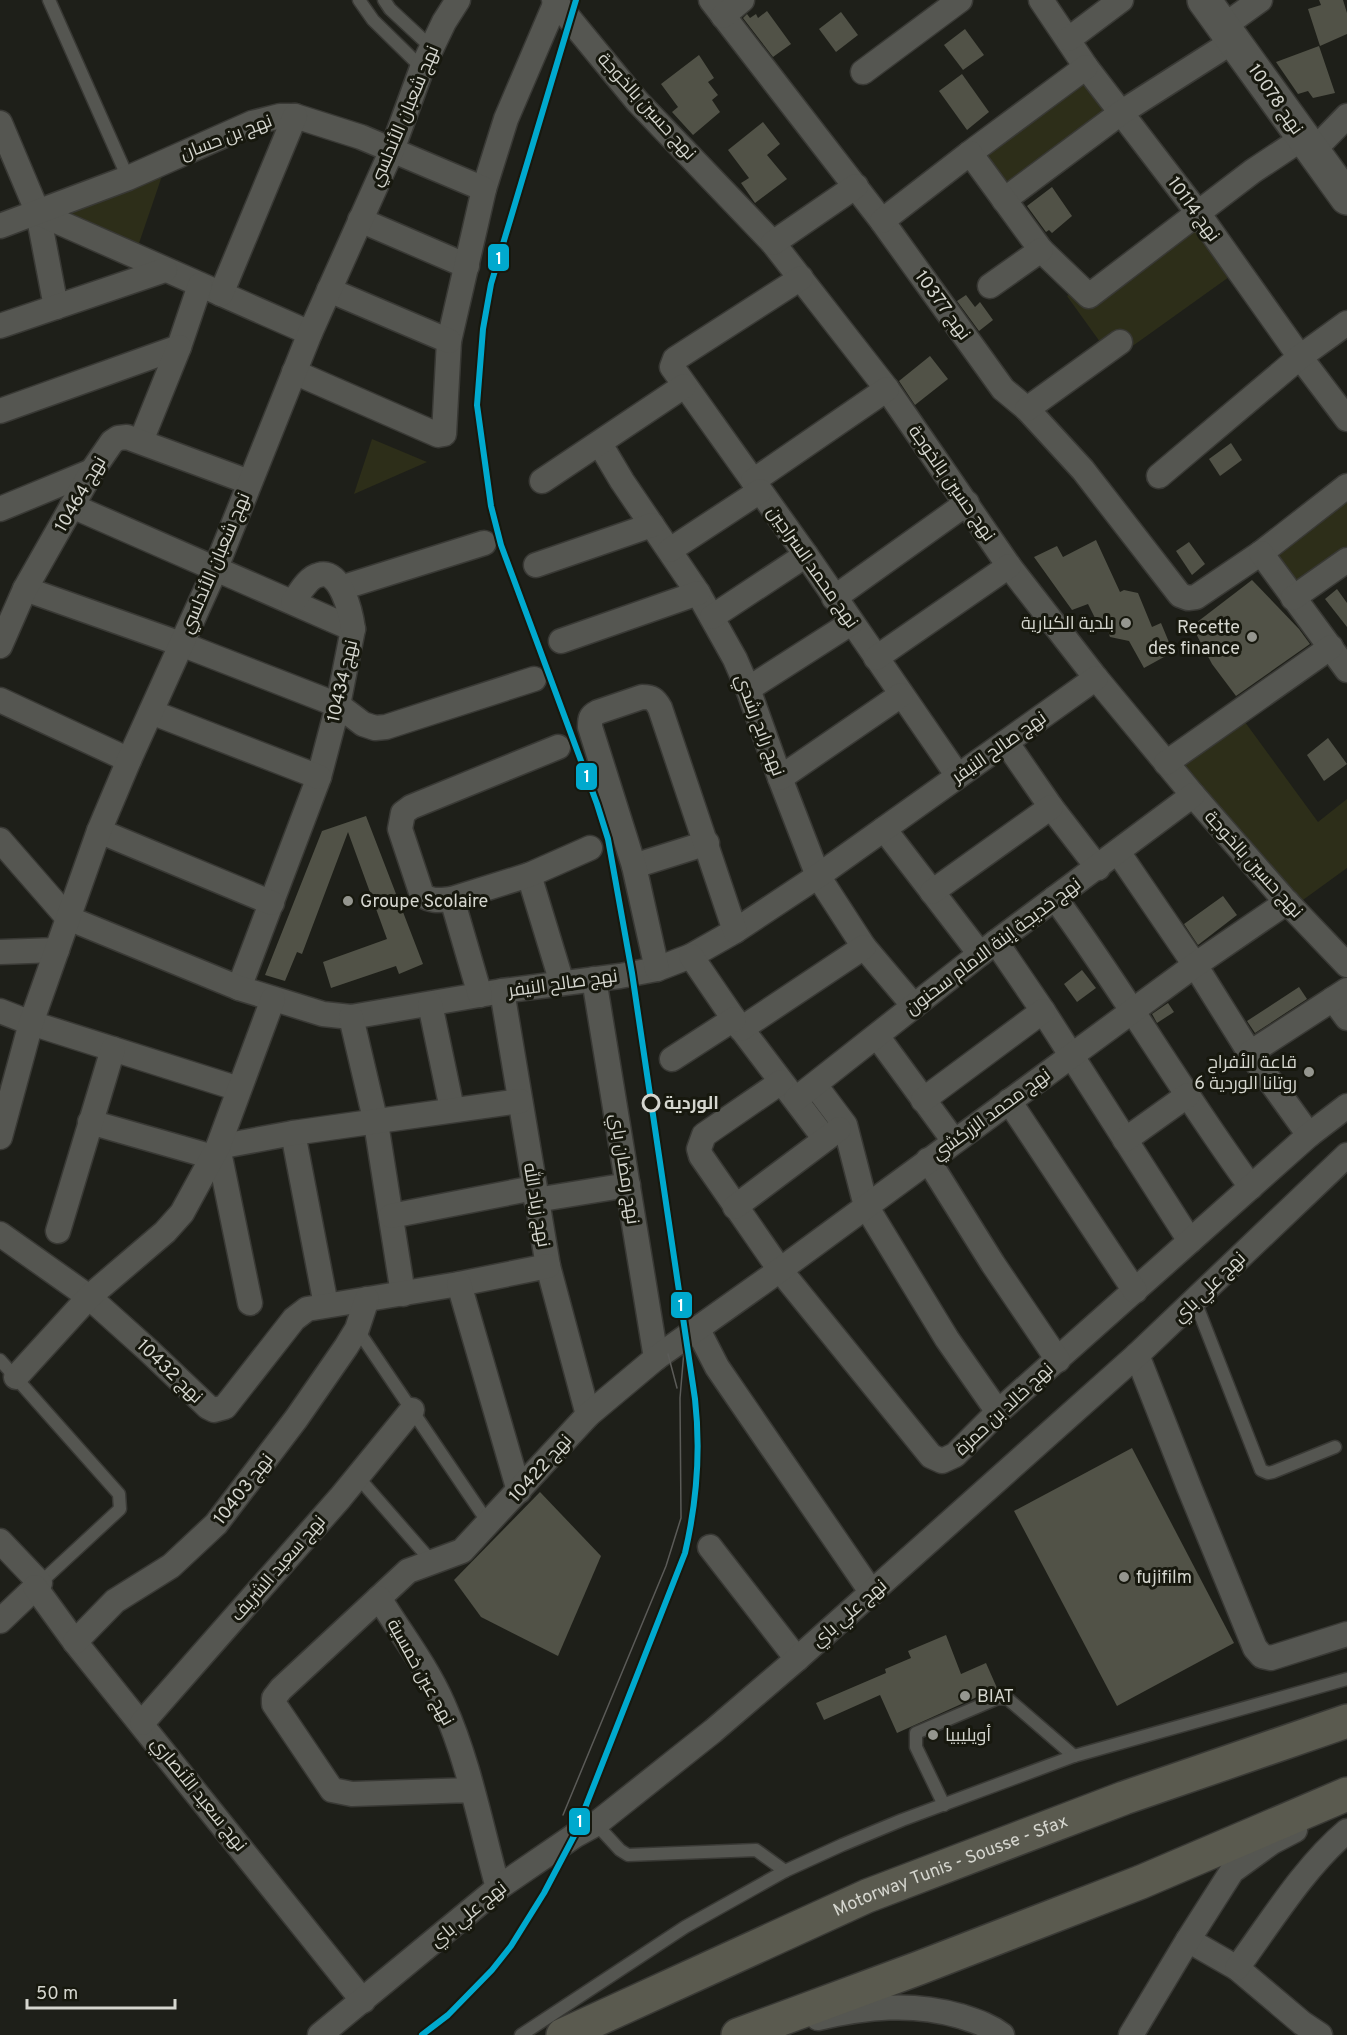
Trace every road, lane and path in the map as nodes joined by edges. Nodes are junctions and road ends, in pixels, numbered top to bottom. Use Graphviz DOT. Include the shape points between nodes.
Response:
graph roads {
  1 [pos="49,0"];
  2 [pos="359,0"];
  3 [pos="384,0"];
  4 [pos="458,0"];
  5 [pos="742,0"];
  6 [pos="960,0"];
  7 [pos="1041,0"];
  8 [pos="1121,0"];
  9 [pos="1204,0"];
  10 [pos="1260,0"];
  11 [pos="555,1"];
  12 [pos="717,8"];
  13 [pos="1230,33"];
  14 [pos="1069,39"];
  15 [pos="427,58"];
  16 [pos="1086,67"];
  17 [pos="863,72"];
  18 [pos="1122,112"];
  19 [pos="1347,116"];
  20 [pos="295,117"];
  21 [pos="0,123"];
  22 [pos="1308,144"];
  23 [pos="392,150"];
  24 [pos="970,153"];
  25 [pos="128,178"];
  26 [pos="856,186"];
  27 [pos="484,189"];
  28 [pos="1347,198"];
  29 [pos="1004,200"];
  30 [pos="38,213"];
  31 [pos="1198,213"];
  32 [pos="360,220"];
  33 [pos="882,220"];
  34 [pos="0,226"];
  35 [pos="773,243"];
  36 [pos="1041,250"];
  37 [pos="467,266"];
  38 [pos="165,270"];
  39 [pos="801,278"];
  40 [pos="990,286"];
  41 [pos="210,290"];
  42 [pos="329,290"];
  43 [pos="56,307"];
  44 [pos="1347,323"];
  45 [pos="0,326"];
  46 [pos="310,333"];
  47 [pos="449,341"];
  48 [pos="1120,342"];
  49 [pos="179,347"];
  50 [pos="1300,357"];
  51 [pos="294,372"];
  52 [pos="684,386"];
  53 [pos="887,389"];
  54 [pos="1027,409"];
  55 [pos="0,411"];
  56 [pos="1347,419"];
  57 [pos="141,441"];
  58 [pos="600,444"];
  59 [pos="92,471"];
  60 [pos="1159,476"];
  61 [pos="542,481"];
  62 [pos="249,482"];
  63 [pos="757,486"];
  64 [pos="1347,486"];
  65 [pos="967,503"];
  66 [pos="72,506"];
  67 [pos="0,509"];
  68 [pos="652,525"];
  69 [pos="484,543"];
  70 [pos="670,550"];
  71 [pos="1261,553"];
  72 [pos="806,555"];
  73 [pos="1347,560"];
  74 [pos="536,565"];
  75 [pos="1009,566"];
  76 [pos="215,570"];
  77 [pos="341,588"];
  78 [pos="25,589"];
  79 [pos="698,593"];
  80 [pos="834,598"];
  81 [pos="1293,598"];
  82 [pos="293,602"];
  83 [pos="712,618"];
  84 [pos="851,623"];
  85 [pos="353,629"];
  86 [pos="561,641"];
  87 [pos="181,644"];
  88 [pos="0,646"];
  89 [pos="1330,647"];
  90 [pos="876,658"];
  91 [pos="1347,670"];
  92 [pos="1096,678"];
  93 [pos="534,679"];
  94 [pos="748,689"];
  95 [pos="901,695"];
  96 [pos="0,700"];
  97 [pos="338,705"];
  98 [pos="151,712"];
  99 [pos="1006,742"];
  100 [pos="558,747"];
  101 [pos="129,760"];
  102 [pos="1167,764"];
  103 [pos="958,776"];
  104 [pos="319,777"];
  105 [pos="780,778"];
  106 [pos="1193,795"];
  107 [pos="1052,807"];
  108 [pos="884,829"];
  109 [pos="99,831"];
  110 [pos="0,840"];
  111 [pos="707,843"];
  112 [pos="590,848"];
  113 [pos="1118,852"];
  114 [pos="634,866"];
  115 [pos="1098,868"];
  116 [pos="529,875"];
  117 [pos="818,876"];
  118 [pos="932,892"];
  119 [pos="1055,898"];
  120 [pos="452,899"];
  121 [pos="1287,902"];
  122 [pos="272,903"];
  123 [pos="69,918"];
  124 [pos="735,931"];
  125 [pos="864,947"];
  126 [pos="988,948"];
  127 [pos="57,950"];
  128 [pos="0,952"];
  129 [pos="691,956"];
  130 [pos="1195,965"];
  131 [pos="1347,965"];
  132 [pos="657,969"];
  133 [pos="594,980"];
  134 [pos="562,983"];
  135 [pos="239,988"];
  136 [pos="491,993"];
  137 [pos="1340,994"];
  138 [pos="273,999"];
  139 [pos="430,1004"];
  140 [pos="914,1006"];
  141 [pos="0,1011"];
  142 [pos="1043,1011"];
  143 [pos="1133,1012"];
  144 [pos="351,1017"];
  145 [pos="1347,1018"];
  146 [pos="31,1023"];
  147 [pos="737,1024"];
  148 [pos="877,1036"];
  149 [pos="113,1049"];
  150 [pos="1250,1053"];
  151 [pos="1072,1056"];
  152 [pos="672,1059"];
  153 [pos="815,1085"];
  154 [pos="239,1089"];
  155 [pos="788,1090"];
  156 [pos="1188,1095"];
  157 [pos="923,1100"];
  158 [pos="520,1101"];
  159 [pos="1009,1101"];
  160 [pos="1347,1106"];
  161 [pos="452,1109"];
  162 [pos="90,1122"];
  163 [pos="376,1123"];
  164 [pos="845,1125"];
  165 [pos="293,1133"];
  166 [pos="704,1135"];
  167 [pos="1309,1135"];
  168 [pos="0,1137"];
  169 [pos="825,1139"];
  170 [pos="1125,1140"];
  171 [pos="954,1141"];
  172 [pos="215,1152"];
  173 [pos="1347,1157"];
  174 [pos="928,1160"];
  175 [pos="628,1185"];
  176 [pos="1251,1187"];
  177 [pos="535,1194"];
  178 [pos="866,1206"];
  179 [pos="735,1207"];
  180 [pos="391,1216"];
  181 [pos="58,1231"];
  182 [pos="0,1234"];
  183 [pos="1190,1241"];
  184 [pos="548,1266"];
  185 [pos="780,1270"];
  186 [pos="459,1284"];
  187 [pos="1135,1291"];
  188 [pos="403,1294"];
  189 [pos="89,1297"];
  190 [pos="367,1299"];
  191 [pos="1195,1300"];
  192 [pos="250,1303"];
  193 [pos="327,1305"];
  194 [pos="697,1328"];
  195 [pos="357,1329"];
  196 [pos="1137,1355"];
  197 [pos="656,1358"];
  198 [pos="1058,1360"];
  199 [pos="8,1368"];
  200 [pos="412,1410"];
  201 [pos="998,1412"];
  202 [pos="588,1415"];
  203 [pos="1335,1447"];
  204 [pos="357,1476"];
  205 [pos="519,1491"];
  206 [pos="489,1524"];
  207 [pos="0,1541"];
  208 [pos="710,1547"];
  209 [pos="433,1563"];
  210 [pos="38,1585"];
  211 [pos="872,1593"];
  212 [pos="379,1598"];
  213 [pos="6,1611"];
  214 [pos="1347,1635"];
  215 [pos="75,1642"];
  216 [pos="797,1659"];
  217 [pos="1347,1679"];
  218 [pos="1347,1721"];
  219 [pos="142,1723"];
  220 [pos="1074,1756"];
  221 [pos="471,1790"];
  222 [pos="1347,1794"];
  223 [pos="1347,1800"];
  224 [pos="944,1805"];
  225 [pos="596,1824"];
  226 [pos="1347,1831"];
  227 [pos="785,1870"];
  228 [pos="498,1888"];
  229 [pos="1188,1940"];
  230 [pos="1237,1968"];
  231 [pos="363,2001"];
  232 [pos="830,2026"];
  233 [pos="1309,2031"];
  234 [pos="741,2034"];
  235 [pos="320,2035"];
  236 [pos="520,2035"];
  237 [pos="562,2035"];
  238 [pos="1002,2035"];
  239 [pos="1131,2035"];
  1 -- 25 [label="lane"];
  2 -- 15 [label="lane" via="373,20"];
  3 -- 15 [label="lane"];
  4 -- 15 [label="street, نهج شعبان الأندلسي"];
  5 -- 12 [label="street"];
  6 -- 17 [label="street"];
  7 -- 14 [label="street, نهج 10114"];
  8 -- 14 [label="street"];
  9 -- 13 [label="street, نهج 10078"];
  10 -- 13 [label="street"];
  11 -- 27 [label="street" via="506,119"];
  11 -- 35 [label="street, نهج حسين بالخوجة" via="637,101"];
  12 -- 26 [label="street, نهج 10377"];
  13 -- 18 [label="street"];
  13 -- 22 [label="street, نهج 10078"];
  14 -- 16 [label="street, نهج 10114"];
  15 -- 23 [label="street, نهج شعبان الأندلسي"];
  16 -- 18 [label="street, نهج 10114"];
  16 -- 24 [label="street"];
  18 -- 29 [label="street"];
  18 -- 31 [label="street, نهج 10114"];
  19 -- 22 [label="street"];
  20 -- 23 [label="street, نهج بن حسان"];
  20 -- 25 [label="street, نهج بن حسان" via="252,123"];
  20 -- 41 [label="street"];
  21 -- 30 [label="street"];
  22 -- 28 [label="street, نهج 10078"];
  22 -- 31 [label="street" via="1253,171"];
  23 -- 27 [label="street, نهج بن حسان"];
  23 -- 32 [label="street, نهج شعبان الأندلسي"];
  24 -- 29 [label="street"];
  24 -- 33 [label="street"];
  25 -- 30 [label="street, نهج بن حسان"];
  26 -- 33 [label="street, نهج 10377"];
  26 -- 35 [label="street"];
  27 -- 37 [label="street"];
  29 -- 36 [label="street"];
  30 -- 34 [label="street, نهج بن حسان"];
  30 -- 38 [label="street"];
  30 -- 43 [label="street"];
  31 -- 36 [label="street" via="1089,296"];
  31 -- 50 [label="street, نهج 10114"];
  32 -- 37 [label="street"];
  32 -- 42 [label="street, نهج شعبان الأندلسي"];
  33 -- 54 [label="street, نهج 10377" via="1004,389"];
  35 -- 39 [label="street, نهج حسين بالخوجة"];
  36 -- 40 [label="street"];
  37 -- 47 [label="street"];
  38 -- 41 [label="street"];
  38 -- 43 [label="street"];
  39 -- 52 [label="street, نهج محمد السراجين" via="675,359 672,367"];
  39 -- 53 [label="street, نهج حسين بالخوجة"];
  41 -- 46 [label="street"];
  41 -- 49 [label="street"];
  42 -- 46 [label="street, نهج شعبان الأندلسي"];
  42 -- 47 [label="street"];
  43 -- 45 [label="street"];
  44 -- 50 [label="street"];
  46 -- 51 [label="street, نهج شعبان الأندلسي"];
  47 -- 51 [label="street" via="444,434 438,435"];
  48 -- 54 [label="street"];
  49 -- 55 [label="street"];
  49 -- 57 [label="street"];
  50 -- 56 [label="street, نهج 10114"];
  50 -- 60 [label="street"];
  51 -- 62 [label="street, نهج شعبان الأندلسي"];
  52 -- 58 [label="street"];
  52 -- 63 [label="street, نهج محمد السراجين"];
  53 -- 63 [label="street"];
  53 -- 65 [label="street, نهج حسين بالخوجة"];
  54 -- 71 [label="street, نهج 10377" via="1083,470 1180,595 1196,597"];
  57 -- 59 [label="street, نهج 10464" via="118,438"];
  57 -- 62 [label="street, نهج 10464"];
  58 -- 61 [label="street"];
  58 -- 68 [label="street, نهج رابح رشدي"];
  59 -- 66 [label="street, نهج 10464"];
  59 -- 67 [label="street"];
  62 -- 76 [label="street, نهج شعبان الأندلسي"];
  63 -- 70 [label="street"];
  63 -- 72 [label="street, نهج محمد السراجين"];
  64 -- 71 [label="street"];
  65 -- 75 [label="street, نهج حسين بالخوجة"];
  65 -- 80 [label="street"];
  66 -- 76 [label="street, نهج 10434"];
  66 -- 78 [label="street, نهج 10464"];
  68 -- 70 [label="street, نهج رابح رشدي"];
  68 -- 74 [label="street"];
  69 -- 77 [label="street"];
  70 -- 79 [label="street, نهج رابح رشدي"];
  71 -- 81 [label="street"];
  72 -- 80 [label="street, نهج محمد السراجين"];
  72 -- 83 [label="street"];
  73 -- 81 [label="street"];
  75 -- 90 [label="street"];
  75 -- 92 [label="street, نهج حسين بالخوجة"];
  76 -- 82 [label="street, نهج 10434"];
  76 -- 87 [label="street, نهج شعبان الأندلسي"];
  77 -- 82 [label="street" via="330,576 319,574"];
  77 -- 85 [label="street"];
  78 -- 87 [label="street"];
  78 -- 88 [label="street, نهج 10464"];
  79 -- 83 [label="street, نهج رابح رشدي"];
  79 -- 86 [label="street"];
  80 -- 84 [label="street, نهج محمد السراجين"];
  81 -- 89 [label="street"];
  82 -- 85 [label="street, نهج 10434"];
  83 -- 94 [label="street, نهج رابح رشدي"];
  84 -- 90 [label="street, نهج محمد السراجين"];
  84 -- 94 [label="street"];
  85 -- 97 [label="street, نهج 10434"];
  87 -- 97 [label="street"];
  87 -- 98 [label="street, نهج شعبان الأندلسي"];
  89 -- 91 [label="street"];
  89 -- 102 [label="street"];
  90 -- 95 [label="street, نهج محمد السراجين"];
  92 -- 99 [label="street, نهج صالح النيفر"];
  92 -- 102 [label="street, نهج حسين بالخوجة"];
  93 -- 97 [label="street" via="386,728 363,724"];
  94 -- 105 [label="street, نهج رابح رشدي"];
  95 -- 103 [label="street, نهج محمد السراجين"];
  95 -- 105 [label="street"];
  96 -- 101 [label="street"];
  97 -- 104 [label="street, نهج 10434"];
  98 -- 101 [label="street, نهج شعبان الأندلسي"];
  98 -- 104 [label="street"];
  99 -- 103 [label="street, نهج صالح النيفر"];
  99 -- 107 [label="street"];
  100 -- 120 [label="street" via="403,813 400,829 422,895 429,900"];
  101 -- 109 [label="street, نهج شعبان الأندلسي"];
  102 -- 106 [label="street, نهج حسين بالخوجة"];
  103 -- 108 [label="street, نهج صالح النيفر"];
  104 -- 122 [label="street, نهج 10434"];
  105 -- 117 [label="street, نهج رابح رشدي"];
  106 -- 113 [label="street, نهج خديجة إبنة الامام سحنون"];
  106 -- 121 [label="street, نهج حسين بالخوجة"];
  107 -- 115 [label="street"];
  107 -- 118 [label="street"];
  108 -- 117 [label="street, نهج صالح النيفر"];
  108 -- 118 [label="street"];
  109 -- 122 [label="street"];
  109 -- 123 [label="street, نهج شعبان الأندلسي"];
  110 -- 123 [label="street"];
  111 -- 114 [label="street"];
  111 -- 114 [label="street" via="660,708 656,700 642,697 590,719"];
  111 -- 124 [label="street"];
  112 -- 116 [label="street"];
  113 -- 115 [label="street, نهج خديجة إبنة الامام سحنون"];
  113 -- 130 [label="street"];
  114 -- 132 [label="street"];
  115 -- 119 [label="street, نهج خديجة إبنة الامام سحنون"];
  116 -- 120 [label="street"];
  116 -- 134 [label="street"];
  117 -- 124 [label="street, نهج صالح النيفر"];
  117 -- 125 [label="street, نهج رابح رشدي"];
  118 -- 126 [label="street"];
  119 -- 126 [label="street, نهج خديجة إبنة الامام سحنون"];
  119 -- 143 [label="street"];
  120 -- 136 [label="street, نهج زياد الله"];
  121 -- 130 [label="street, نهج محمد الزركشي"];
  121 -- 131 [label="street, نهج حسين بالخوجة"];
  122 -- 135 [label="street, نهج 10434"];
  123 -- 127 [label="street, نهج شعبان الأندلسي"];
  123 -- 135 [label="street, نهج صالح النيفر"];
  124 -- 129 [label="street, نهج صالح النيفر"];
  125 -- 140 [label="street, نهج رابح رشدي"];
  125 -- 147 [label="street"];
  126 -- 140 [label="street, نهج خديجة إبنة الامام سحنون"];
  126 -- 142 [label="street"];
  127 -- 128 [label="street"];
  127 -- 146 [label="street, نهج شعبان الأندلسي"];
  129 -- 132 [label="street, نهج صالح النيفر"];
  129 -- 147 [label="street"];
  130 -- 143 [label="street, نهج محمد الزركشي"];
  130 -- 150 [label="street"];
  132 -- 133 [label="street, نهج صالح النيفر"];
  133 -- 134 [label="street, نهج صالح النيفر"];
  133 -- 175 [label="street, نهج رمضان باي"];
  134 -- 136 [label="street, نهج صالح النيفر"];
  135 -- 138 [label="street, نهج صالح النيفر"];
  136 -- 139 [label="street, نهج صالح النيفر"];
  136 -- 158 [label="street, نهج زياد الله"];
  137 -- 145 [label="street"];
  137 -- 150 [label="street"];
  138 -- 144 [label="street, نهج صالح النيفر" via="323,1014"];
  138 -- 154 [label="street"];
  139 -- 144 [label="street, نهج صالح النيفر"];
  139 -- 161 [label="street"];
  140 -- 148 [label="street, نهج خديجة إبنة الامام سحنون"];
  141 -- 146 [label="street"];
  142 -- 151 [label="street"];
  142 -- 157 [label="street"];
  143 -- 151 [label="street, نهج محمد الزركشي"];
  143 -- 156 [label="street"];
  144 -- 163 [label="street"];
  146 -- 149 [label="street"];
  146 -- 168 [label="street, نهج شعبان الأندلسي"];
  147 -- 152 [label="street"];
  147 -- 155 [label="street"];
  148 -- 153 [label="street, نهج خديجة إبنة الامام سحنون"];
  148 -- 157 [label="street"];
  149 -- 154 [label="street"];
  149 -- 162 [label="street"];
  150 -- 167 [label="street"];
  151 -- 159 [label="street, نهج محمد الزركشي"];
  151 -- 170 [label="street"];
  153 -- 155 [label="street, نهج خديجة إبنة الامام سحنون"];
  153 -- 164 [label="street"];
  154 -- 172 [label="street"];
  155 -- 166 [label="street, نهج خديجة إبنة الامام سحنون"];
  155 -- 169 [label="street"];
  156 -- 170 [label="street"];
  156 -- 176 [label="street"];
  157 -- 171 [label="street"];
  158 -- 161 [label="street"];
  158 -- 177 [label="street, نهج زياد الله"];
  159 -- 171 [label="street, نهج محمد الزركشي"];
  159 -- 187 [label="street"];
  160 -- 167 [label="street, نهج خالد بن حمزة"];
  161 -- 163 [label="street"];
  162 -- 172 [label="street"];
  162 -- 181 [label="street"];
  163 -- 165 [label="street"];
  163 -- 180 [label="street"];
  164 -- 169 [label="street"];
  164 -- 178 [label="street"];
  165 -- 172 [label="street"];
  165 -- 193 [label="street"];
  166 -- 179 [label="street, نهج خالد بن حمزة" via="701,1156"];
  167 -- 176 [label="street, نهج خالد بن حمزة"];
  169 -- 179 [label="street"];
  170 -- 183 [label="street"];
  171 -- 174 [label="street, نهج محمد الزركشي"];
  172 -- 189 [label="street" via="176,1220"];
  172 -- 192 [label="street"];
  173 -- 191 [label="street, نهج علي باي"];
  174 -- 178 [label="street, نهج محمد الزركشي"];
  174 -- 198 [label="street"];
  175 -- 177 [label="street"];
  175 -- 197 [label="street, نهج رمضان باي"];
  176 -- 183 [label="street, نهج خالد بن حمزة"];
  177 -- 180 [label="street"];
  177 -- 184 [label="street, نهج زياد الله"];
  178 -- 185 [label="street, نهج محمد الزركشي"];
  178 -- 201 [label="street" via="946,1339"];
  179 -- 185 [label="street, نهج خالد بن حمزة"];
  180 -- 188 [label="street"];
  182 -- 189 [label="street, نهج 10432"];
  183 -- 187 [label="street, نهج خالد بن حمزة"];
  184 -- 186 [label="street"];
  184 -- 202 [label="street, نهج زياد الله"];
  185 -- 194 [label="street, نهج محمد الزركشي"];
  185 -- 201 [label="street, نهج خالد بن حمزة" via="931,1456 942,1461 955,1455"];
  186 -- 188 [label="street"];
  186 -- 205 [label="street"];
  187 -- 198 [label="street, نهج خالد بن حمزة"];
  188 -- 190 [label="street"];
  189 -- 193 [label="street, نهج 10432" via="214,1410 225,1407 301,1312"];
  189 -- 199 [label="street"];
  190 -- 193 [label="street"];
  190 -- 195 [label="street, نهج 10403"];
  191 -- 196 [label="street, نهج علي باي"];
  191 -- 203 [label="lane" via="1261,1470 1273,1472"];
  194 -- 197 [label="street, نهج 10422"];
  194 -- 211 [label="street" via="717,1367"];
  195 -- 200 [label="lane"];
  195 -- 215 [label="street, نهج 10403" via="296,1419 216,1524 171,1566 115,1601"];
  196 -- 211 [label="street, نهج علي باي"];
  196 -- 214 [label="street" via="1255,1648 1270,1658"];
  197 -- 202 [label="street, نهج 10422"];
  198 -- 201 [label="street, نهج خالد بن حمزة"];
  199 -- 210 [label="lane" via="119,1494 120,1509"];
  200 -- 204 [label="street, نهج سعيد الشريف"];
  200 -- 206 [label="lane"];
  202 -- 205 [label="street, نهج 10422"];
  204 -- 209 [label="lane"];
  204 -- 219 [label="street, نهج سعيد الشريف"];
  205 -- 206 [label="street, نهج 10422"];
  206 -- 209 [label="street, نهج 10422" via="462,1551"];
  207 -- 210 [label="street, نهج سعيد الأنصاري"];
  208 -- 216 [label="street"];
  209 -- 212 [label="street, نهج 10422" via="408,1571"];
  210 -- 213 [label="street"];
  210 -- 215 [label="street, نهج سعيد الأنصاري"];
  211 -- 216 [label="street, نهج علي باي"];
  212 -- 221 [label="street, نهج عين خمسية" via="442,1701 457,1737"];
  212 -- 221 [label="street, نهج عين خمسية" via="281,1689 274,1704 332,1790 352,1794"];
  215 -- 219 [label="street, نهج سعيد الأنصاري"];
  216 -- 225 [label="street, نهج علي باي"];
  217 -- 220 [label="lane"];
  218 -- 237 [label="highway, Motorway Tunis - Sousse - Sfax" via="1124,1798 867,1896"];
  219 -- 231 [label="street, نهج سعيد الأنصاري"];
  220 -- 224 [label="lane"];
  220 -- 224 [label="lane" via="1008,1699 998,1698 916,1733 916,1746"];
  221 -- 228 [label="street, نهج عين خمسية"];
  222 -- 234 [label="highway" via="1141,1882"];
  223 -- 229 [label="street" via="1272,1842 1232,1871"];
  224 -- 227 [label="lane"];
  225 -- 227 [label="lane" via="628,1855 756,1850"];
  225 -- 228 [label="street, نهج علي باي"];
  226 -- 230 [label="street" via="1331,1844"];
  227 -- 236 [label="lane" via="686,1927"];
  228 -- 231 [label="street, نهج علي باي"];
  229 -- 230 [label="street"];
  229 -- 239 [label="street"];
  230 -- 233 [label="street"];
  231 -- 235 [label="street, نهج علي باي"];
  232 -- 234 [label="street"];
  232 -- 238 [label="street" via="898,2006 941,2011 979,2022"];
}
